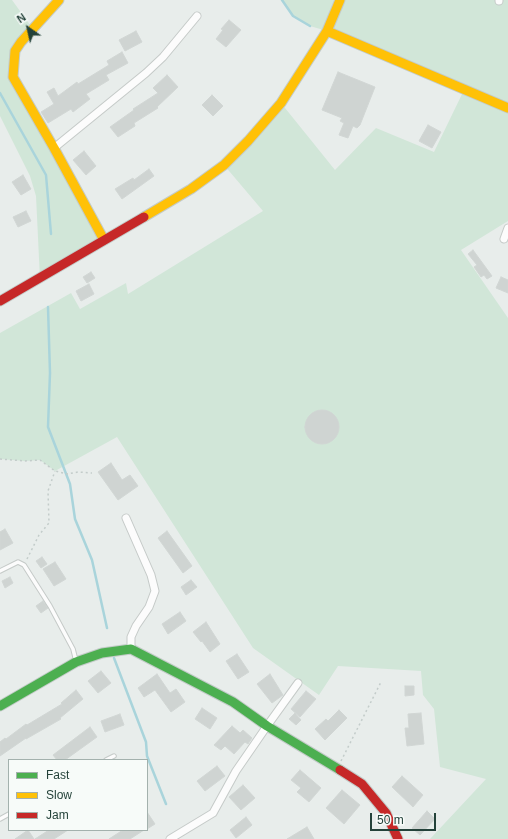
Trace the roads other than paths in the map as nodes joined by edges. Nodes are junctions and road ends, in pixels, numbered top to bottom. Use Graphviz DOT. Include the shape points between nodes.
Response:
graph roads {
  1 [pos="59,0"];
  2 [pos="340,0"];
  3 [pos="197,16"];
  4 [pos="327,31"];
  5 [pos="508,108"];
  6 [pos="54,148"];
  7 [pos="508,228"];
  8 [pos="504,239"];
  9 [pos="104,240"];
  10 [pos="0,301"];
  11 [pos="126,518"];
  12 [pos="0,571"];
  13 [pos="131,649"];
  14 [pos="76,662"];
  15 [pos="298,683"];
  16 [pos="0,706"];
  17 [pos="267,726"];
  18 [pos="114,756"];
  19 [pos="108,759"];
  20 [pos="170,839"];
  21 [pos="398,839"];
  1 -- 6 [label="street" via="15,51 13,77"];
  2 -- 4 [label="street"];
  3 -- 6 [label="street" via="163,57 146,73"];
  4 -- 5 [label="street"];
  4 -- 9 [label="street" via="281,104 224,165 191,189"];
  6 -- 9 [label="street"];
  7 -- 8 [label="street"];
  9 -- 10 [label="street"];
  11 -- 13 [label="street" via="155,591 150,607 131,637"];
  12 -- 14 [label="lane" via="18,562 24,564 70,643"];
  13 -- 14 [label="street" via="102,653"];
  13 -- 17 [label="street" via="233,702"];
  14 -- 16 [label="street"];
  15 -- 17 [label="street"];
  17 -- 20 [label="street" via="236,771 213,813"];
  17 -- 21 [label="street" via="362,784 386,813"];
  18 -- 19 [label="lane"];
}
